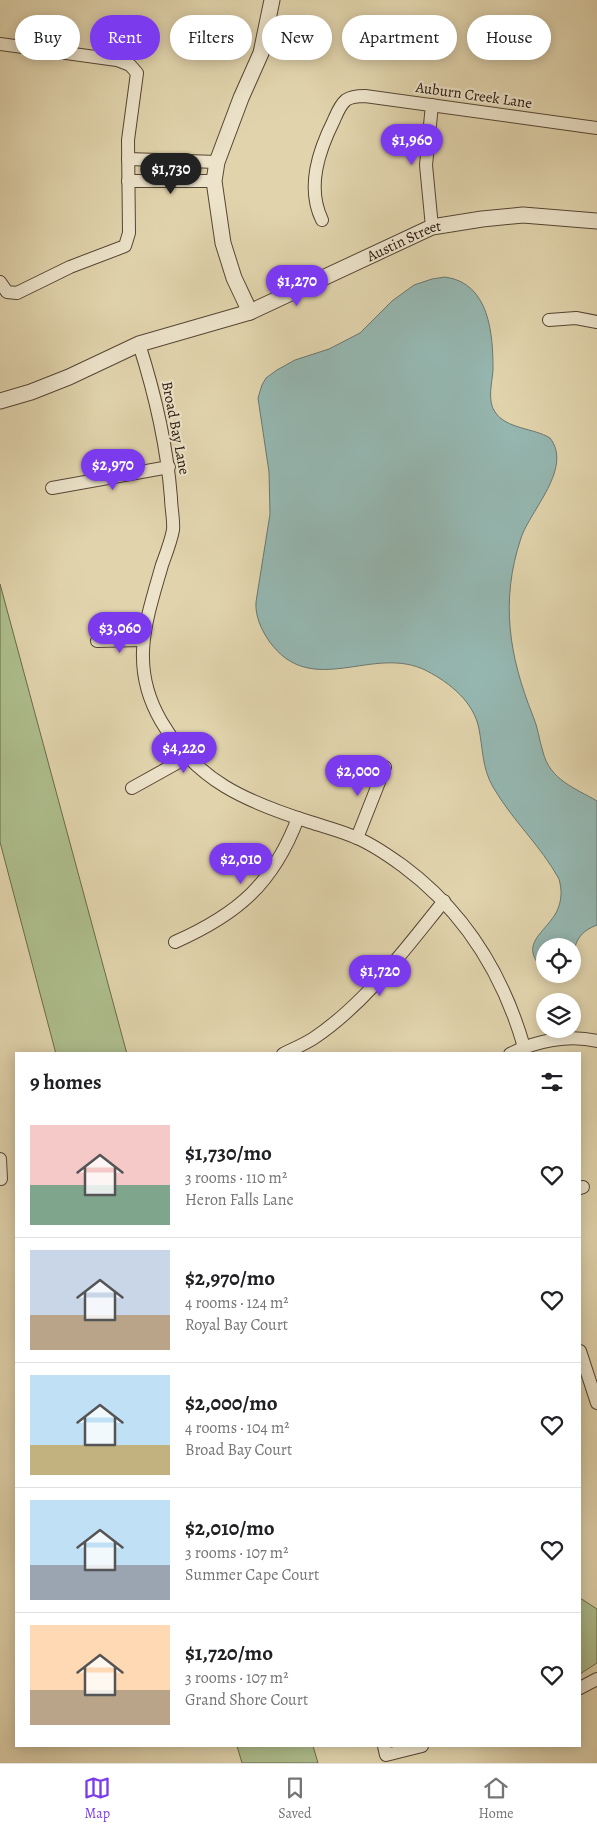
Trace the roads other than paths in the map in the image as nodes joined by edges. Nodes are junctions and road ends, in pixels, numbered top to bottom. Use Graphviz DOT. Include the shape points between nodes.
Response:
graph roads {
  1 [pos="272,0"];
  2 [pos="0,44"];
  3 [pos="432,105"];
  4 [pos="597,128"];
  5 [pos="128,160"];
  6 [pos="217,162"];
  7 [pos="128,180"];
  8 [pos="214,181"];
  9 [pos="322,220"];
  10 [pos="597,222"];
  11 [pos="432,227"];
  12 [pos="0,282"];
  13 [pos="250,312"];
  14 [pos="549,320"];
  15 [pos="597,322"];
  16 [pos="138,344"];
  17 [pos="0,401"];
  18 [pos="169,467"];
  19 [pos="52,488"];
  20 [pos="142,640"];
  21 [pos="97,641"];
  22 [pos="186,758"];
  23 [pos="384,766"];
  24 [pos="132,788"];
  25 [pos="298,818"];
  26 [pos="357,838"];
  27 [pos="444,901"];
  28 [pos="175,942"];
  29 [pos="597,1041"];
  30 [pos="524,1047"];
  31 [pos="287,1052"];
  32 [pos="514,1052"];
  33 [pos="0,1159"];
  34 [pos="1,1179"];
  35 [pos="581,1353"];
  36 [pos="596,1397"];
  37 [pos="597,1678"];
  38 [pos="581,1687"];
  39 [pos="413,1747"];
  40 [pos="385,1750"];
  1 -- 6 [label="street" via="261,53"];
  2 -- 5 [label="street" via="116,60 130,65 137,73"];
  3 -- 4 [label="street, Auburn Creek Lane"];
  3 -- 9 [label="street, Auburn Creek Lane" via="365,96 347,100 331,126 317,161 316,208"];
  3 -- 11 [label="street" via="426,165"];
  5 -- 6 [label="street"];
  5 -- 7 [label="street"];
  6 -- 8 [label="street"];
  7 -- 8 [label="street"];
  7 -- 12 [label="street" via="129,233 126,246 70,267 17,293 7,292"];
  8 -- 13 [label="street" via="223,243 234,278"];
  10 -- 11 [label="street, Austin Street" via="523,215"];
  11 -- 13 [label="street, Austin Street"];
  13 -- 16 [label="street, Austin Street"];
  14 -- 15 [label="street" via="576,318"];
  16 -- 17 [label="street, Austin Street" via="69,377"];
  16 -- 18 [label="street, Broad Bay Lane" via="149,377"];
  18 -- 19 [label="street"];
  18 -- 20 [label="street, Broad Bay Lane" via="172,530"];
  20 -- 21 [label="street"];
  20 -- 22 [label="street, Broad Bay Lane" via="145,692"];
  22 -- 24 [label="street"];
  22 -- 25 [label="street, Broad Bay Lane" via="230,792"];
  23 -- 26 [label="street"];
  25 -- 26 [label="street, Broad Bay Lane"];
  25 -- 28 [label="street" via="286,848 252,893 228,914"];
  26 -- 27 [label="street, Broad Bay Lane" via="405,867"];
  27 -- 30 [label="street, Broad Bay Lane" via="470,930 487,956 500,980"];
  27 -- 31 [label="street" via="351,1007 314,1038"];
  29 -- 30 [label="street" via="566,1038"];
  30 -- 32 [label="street"];
  33 -- 34 [label="street"];
  35 -- 36 [label="street"];
  37 -- 38 [label="street"];
  39 -- 40 [label="street"];
}
